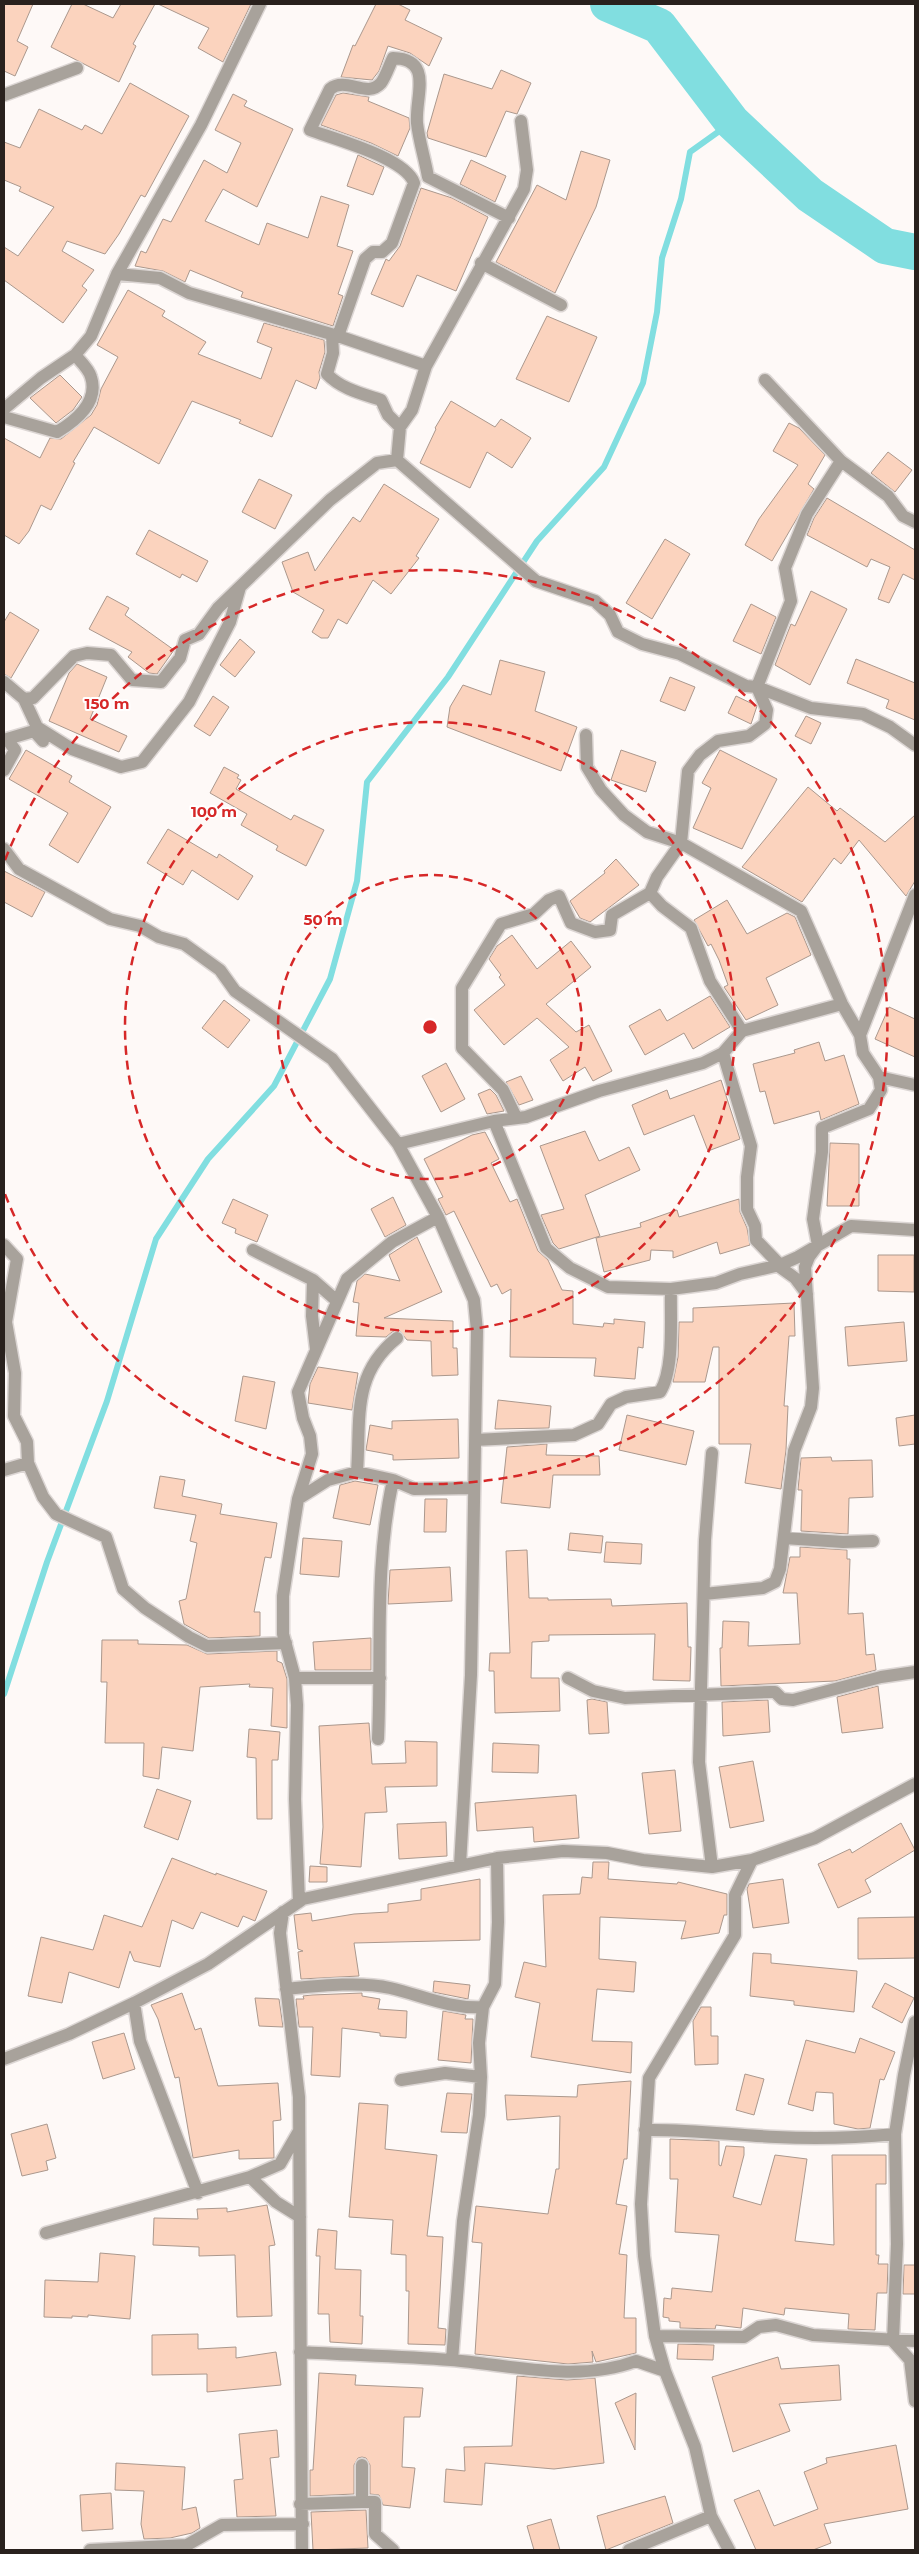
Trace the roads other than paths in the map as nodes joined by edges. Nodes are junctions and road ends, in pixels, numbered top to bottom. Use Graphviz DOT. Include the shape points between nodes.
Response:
graph roads {
  1 [pos="260,4"];
  2 [pos="77,68"];
  3 [pos="4,96"];
  4 [pos="521,121"];
  5 [pos="509,218"];
  6 [pos="481,263"];
  7 [pos="117,274"];
  8 [pos="561,306"];
  9 [pos="335,336"];
  10 [pos="75,354"];
  11 [pos="426,366"];
  12 [pos="765,380"];
  13 [pos="4,409"];
  14 [pos="4,417"];
  15 [pos="400,427"];
  16 [pos="397,460"];
  17 [pos="841,461"];
  18 [pos="915,522"];
  19 [pos="240,587"];
  20 [pos="4,682"];
  21 [pos="757,687"];
  22 [pos="24,699"];
  23 [pos="586,735"];
  24 [pos="915,745"];
  25 [pos="72,749"];
  26 [pos="4,770"];
  27 [pos="681,843"];
  28 [pos="4,849"];
  29 [pos="650,893"];
  30 [pos="915,895"];
  31 [pos="842,1004"];
  32 [pos="742,1031"];
  33 [pos="860,1035"];
  34 [pos="723,1053"];
  35 [pos="879,1077"];
  36 [pos="915,1085"];
  37 [pos="516,1118"];
  38 [pos="494,1121"];
  39 [pos="398,1144"];
  40 [pos="438,1217"];
  41 [pos="915,1230"];
  42 [pos="4,1245"];
  43 [pos="818,1245"];
  44 [pos="253,1250"];
  45 [pos="778,1265"];
  46 [pos="313,1280"];
  47 [pos="670,1288"];
  48 [pos="807,1294"];
  49 [pos="337,1301"];
  50 [pos="397,1338"];
  51 [pos="316,1349"];
  52 [pos="475,1440"];
  53 [pos="712,1453"];
  54 [pos="28,1463"];
  55 [pos="4,1470"];
  56 [pos="357,1472"];
  57 [pos="393,1480"];
  58 [pos="473,1488"];
  59 [pos="298,1499"];
  60 [pos="784,1538"];
  61 [pos="873,1541"];
  62 [pos="704,1594"];
  63 [pos="286,1643"];
  64 [pos="915,1672"];
  65 [pos="295,1678"];
  66 [pos="380,1678"];
  67 [pos="568,1678"];
  68 [pos="700,1695"];
  69 [pos="378,1739"];
  70 [pos="915,1784"];
  71 [pos="497,1858"];
  72 [pos="752,1860"];
  73 [pos="460,1865"];
  74 [pos="712,1867"];
  75 [pos="299,1902"];
  76 [pos="283,1912"];
  77 [pos="286,1988"];
  78 [pos="134,2003"];
  79 [pos="483,2008"];
  80 [pos="915,2022"];
  81 [pos="4,2059"];
  82 [pos="909,2077"];
  83 [pos="481,2078"];
  84 [pos="401,2080"];
  85 [pos="299,2130"];
  86 [pos="645,2130"];
  87 [pos="895,2134"];
  88 [pos="250,2178"];
  89 [pos="198,2193"];
  90 [pos="300,2217"];
  91 [pos="46,2233"];
  92 [pos="655,2336"];
  93 [pos="893,2341"];
  94 [pos="915,2342"];
  95 [pos="300,2352"];
  96 [pos="452,2360"];
  97 [pos="665,2371"];
  98 [pos="915,2401"];
  99 [pos="362,2465"];
  100 [pos="362,2502"];
  101 [pos="300,2504"];
  102 [pos="712,2516"];
  103 [pos="303,2524"];
  104 [pos="90,2550"];
  105 [pos="302,2550"];
  106 [pos="393,2550"];
  107 [pos="629,2550"];
  108 [pos="729,2550"];
  1 -- 7 [label="street" via="202,126"];
  2 -- 3 [label="street"];
  4 -- 5 [label="street" via="527,170 524,189"];
  5 -- 6 [label="street"];
  5 -- 9 [label="street" via="428,177 417,122 420,76 413,64 404,58 392,58 382,82 375,88 336,84 330,89 310,130 396,163 414,183 392,243 382,252 373,252 365,259"];
  6 -- 8 [label="street"];
  6 -- 11 [label="street"];
  7 -- 9 [label="street" via="160,278 189,293"];
  7 -- 10 [label="street" via="91,336"];
  9 -- 11 [label="street"];
  9 -- 15 [label="street" via="327,374 334,381 381,400 388,415"];
  10 -- 13 [label="street"];
  10 -- 14 [label="street" via="91,375 94,391 88,407 57,432"];
  11 -- 15 [label="street" via="412,410"];
  12 -- 17 [label="street"];
  15 -- 16 [label="street"];
  16 -- 19 [label="street" via="377,463 330,500"];
  16 -- 21 [label="street" via="536,582 595,601 610,615 618,632 642,644 680,654 746,686"];
  17 -- 18 [label="street" via="888,496 903,516"];
  17 -- 21 [label="street" via="807,514 785,568 791,601"];
  19 -- 22 [label="street" via="218,608 199,634 185,640 180,658 161,682 132,680 111,654 87,653 74,656 33,698"];
  19 -- 25 [label="street" via="230,622 189,702 142,762 121,767"];
  20 -- 22 [label="street"];
  21 -- 24 [label="street" via="811,708 863,714 890,727"];
  21 -- 27 [label="street" via="767,710 765,724 749,736 718,740 700,755 688,771"];
  22 -- 25 [label="street" via="36,727"];
  23 -- 27 [label="street" via="586,767 601,790 624,815 648,832"];
  25 -- 26 [label="street" via="42,740 34,731 7,739 15,750"];
  27 -- 29 [label="street"];
  27 -- 31 [label="street" via="801,911"];
  28 -- 39 [label="street" via="18,869 110,919 140,926 159,938 184,944 220,970 235,991 332,1059"];
  29 -- 32 [label="street" via="691,928 710,981"];
  29 -- 37 [label="street" via="612,915 610,930 596,932 571,924 559,896 534,914 502,924 462,988 462,1048 503,1090"];
  30 -- 33 [label="street"];
  31 -- 32 [label="street"];
  31 -- 33 [label="street"];
  32 -- 34 [label="street"];
  33 -- 35 [label="street" via="864,1054"];
  34 -- 37 [label="street" via="703,1064 599,1091"];
  34 -- 45 [label="street" via="750,1146 747,1209 756,1240"];
  35 -- 36 [label="street"];
  35 -- 43 [label="street" via="881,1090 869,1109 822,1128 813,1219"];
  37 -- 38 [label="street"];
  38 -- 39 [label="street"];
  38 -- 47 [label="street" via="546,1248 570,1268 608,1287"];
  39 -- 40 [label="street"];
  40 -- 49 [label="street" via="392,1242 363,1265 347,1280"];
  40 -- 52 [label="street" via="474,1300"];
  41 -- 43 [label="street" via="851,1226"];
  42 -- 54 [label="street" via="17,1259 6,1322 15,1373 14,1416 27,1442"];
  43 -- 45 [label="street"];
  43 -- 48 [label="street" via="806,1267"];
  44 -- 46 [label="street"];
  45 -- 47 [label="street" via="716,1283"];
  45 -- 48 [label="street" via="795,1278"];
  46 -- 49 [label="street"];
  46 -- 51 [label="street" via="312,1316"];
  47 -- 52 [label="street" via="669,1356 660,1392 626,1397 611,1404 598,1424 574,1435"];
  48 -- 60 [label="street" via="813,1388 811,1408 794,1451"];
  49 -- 51 [label="street"];
  50 -- 56 [label="street" via="383,1349 368,1370 358,1408"];
  51 -- 59 [label="street" via="298,1392 312,1454"];
  52 -- 58 [label="street"];
  53 -- 62 [label="street"];
  54 -- 55 [label="street"];
  54 -- 63 [label="street" via="43,1497 56,1514 106,1537 123,1589 145,1608 207,1646"];
  56 -- 57 [label="street"];
  56 -- 59 [label="street" via="328,1480"];
  57 -- 58 [label="street" via="414,1489"];
  57 -- 66 [label="street" via="385,1516 380,1577"];
  58 -- 73 [label="street" via="471,1675"];
  59 -- 63 [label="street" via="283,1596"];
  60 -- 61 [label="street"];
  60 -- 62 [label="street" via="775,1582 763,1588"];
  62 -- 68 [label="street"];
  63 -- 65 [label="street"];
  64 -- 68 [label="street" via="881,1677 794,1700 782,1699 775,1692"];
  65 -- 66 [label="street"];
  65 -- 75 [label="street"];
  66 -- 69 [label="street"];
  67 -- 68 [label="street" via="593,1690 625,1698"];
  68 -- 74 [label="street" via="699,1762"];
  70 -- 72 [label="street" via="815,1838"];
  71 -- 73 [label="street"];
  71 -- 74 [label="street" via="562,1851"];
  71 -- 79 [label="street" via="495,1984"];
  72 -- 74 [label="street"];
  72 -- 86 [label="street" via="736,1895 735,1935 649,2078"];
  73 -- 75 [label="street"];
  75 -- 76 [label="street"];
  76 -- 77 [label="street" via="280,1933"];
  76 -- 78 [label="street" via="208,1964"];
  77 -- 79 [label="street" via="388,1987 435,2003"];
  77 -- 85 [label="street" via="299,2097"];
  78 -- 81 [label="street" via="69,2034"];
  78 -- 89 [label="street" via="140,2041"];
  79 -- 83 [label="street" via="479,2043"];
  80 -- 82 [label="street"];
  82 -- 87 [label="street"];
  83 -- 84 [label="street" via="445,2073"];
  83 -- 96 [label="street" via="479,2115 463,2221"];
  85 -- 88 [label="street" via="280,2164"];
  85 -- 90 [label="street"];
  86 -- 87 [label="street" via="776,2138 849,2139"];
  86 -- 92 [label="street" via="641,2204 644,2256"];
  87 -- 93 [label="street" via="897,2244"];
  88 -- 89 [label="street"];
  88 -- 90 [label="street" via="276,2202"];
  89 -- 91 [label="street"];
  90 -- 95 [label="street"];
  92 -- 93 [label="street" via="744,2337 759,2327 776,2325 813,2336"];
  92 -- 97 [label="street"];
  93 -- 94 [label="street"];
  93 -- 98 [label="street" via="910,2360"];
  95 -- 96 [label="street"];
  95 -- 101 [label="street" via="303,2478"];
  96 -- 97 [label="street" via="542,2370 614,2369 636,2361"];
  97 -- 102 [label="street" via="695,2447"];
  99 -- 100 [label="street"];
  100 -- 101 [label="street"];
  100 -- 106 [label="street" via="375,2502 375,2534"];
  101 -- 103 [label="street"];
  102 -- 107 [label="street"];
  102 -- 108 [label="street"];
  103 -- 104 [label="street" via="222,2526 186,2545"];
  103 -- 105 [label="street"];
}
